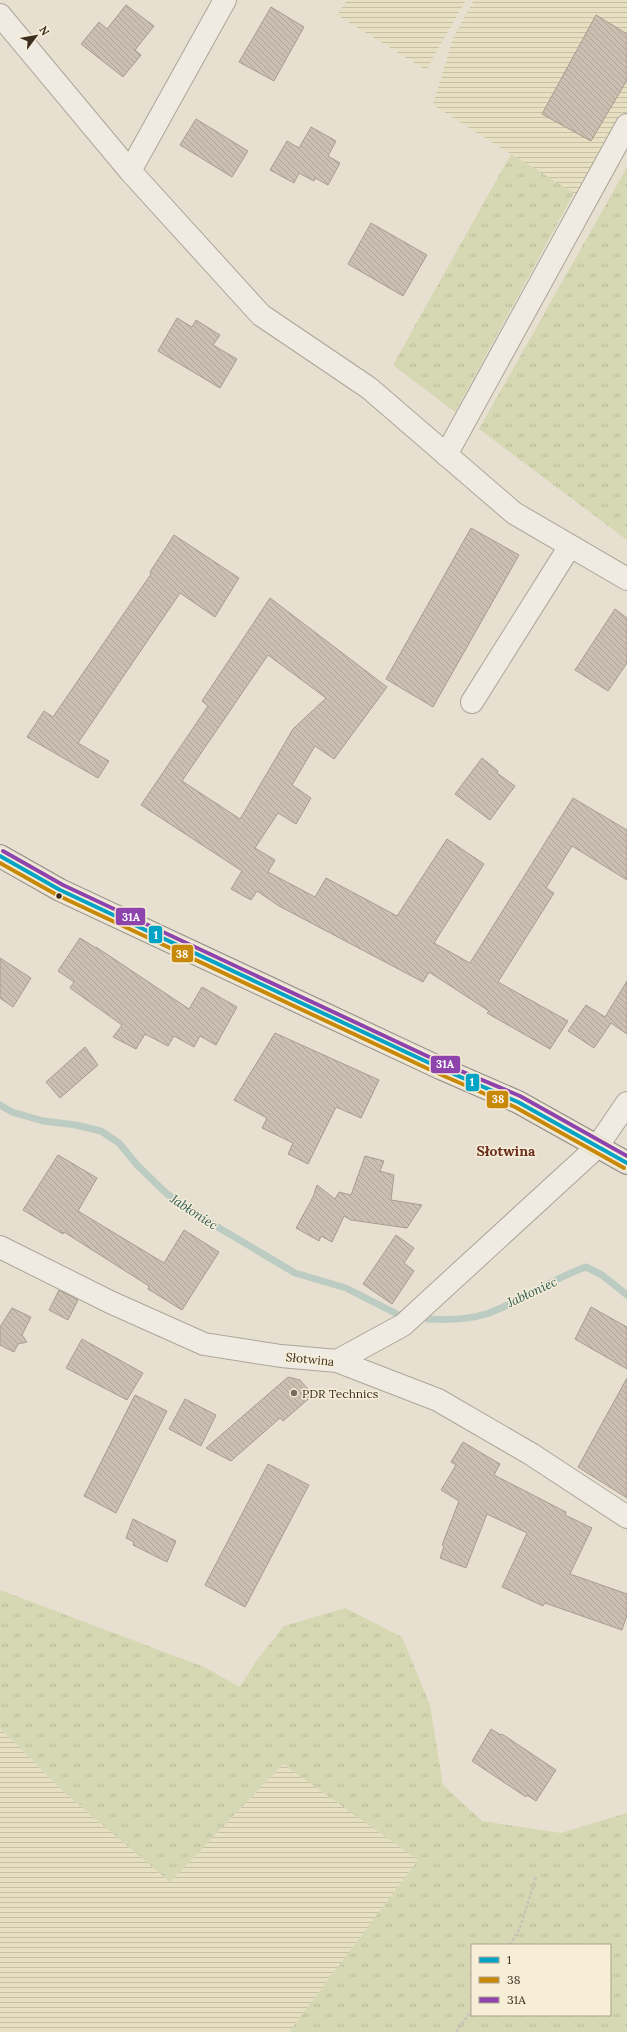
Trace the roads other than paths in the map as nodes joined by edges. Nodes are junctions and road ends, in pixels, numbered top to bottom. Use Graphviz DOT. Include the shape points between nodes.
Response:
graph roads {
  1 [pos="225,0"];
  2 [pos="0,15"];
  3 [pos="627,126"];
  4 [pos="130,171"];
  5 [pos="446,455"];
  6 [pos="570,546"];
  7 [pos="627,579"];
  8 [pos="472,702"];
  9 [pos="0,856"];
  10 [pos="627,1103"];
  11 [pos="598,1147"];
  12 [pos="627,1163"];
  13 [pos="0,1247"];
  14 [pos="337,1361"];
  15 [pos="627,1517"];
  1 -- 4 [label="street"];
  2 -- 4 [label="street"];
  3 -- 5 [label="street"];
  4 -- 5 [label="street" via="261,315 368,388"];
  5 -- 6 [label="street" via="514,513"];
  6 -- 7 [label="street"];
  6 -- 8 [label="street"];
  9 -- 11 [label="main road" via="67,893 518,1102"];
  10 -- 11 [label="street"];
  11 -- 12 [label="main road"];
  11 -- 14 [label="street" via="403,1324"];
  13 -- 14 [label="street, Słotwina" via="110,1302 204,1344 282,1356"];
  14 -- 15 [label="street, Słotwina" via="438,1400 531,1454"];
}
